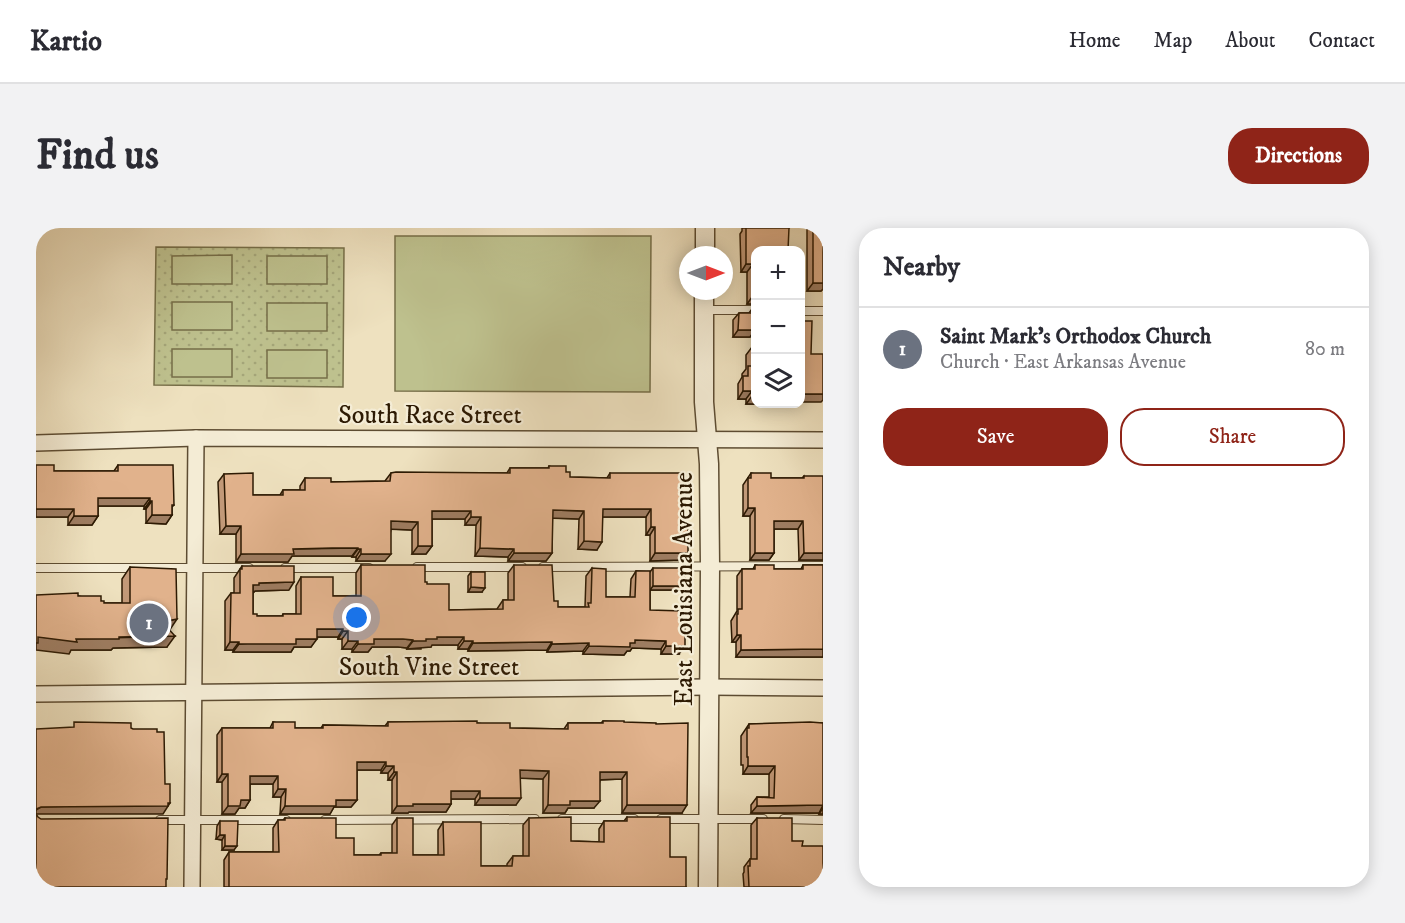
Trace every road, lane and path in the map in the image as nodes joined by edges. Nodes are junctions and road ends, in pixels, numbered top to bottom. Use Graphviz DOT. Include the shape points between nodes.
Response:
graph roads {
  1 [pos="705,228"];
  2 [pos="705,246"];
  3 [pos="704,300"];
  4 [pos="704,310"];
  5 [pos="751,310"];
  6 [pos="805,311"];
  7 [pos="823,311"];
  8 [pos="196,438"];
  9 [pos="706,438"];
  10 [pos="823,440"];
  11 [pos="36,443"];
  12 [pos="710,566"];
  13 [pos="823,566"];
  14 [pos="375,567"];
  15 [pos="411,567"];
  16 [pos="36,568"];
  17 [pos="195,568"];
  18 [pos="255,568"];
  19 [pos="279,568"];
  20 [pos="710,687"];
  21 [pos="823,688"];
  22 [pos="194,691"];
  23 [pos="36,694"];
  24 [pos="545,819"];
  25 [pos="557,819"];
  26 [pos="639,819"];
  27 [pos="651,819"];
  28 [pos="708,819"];
  29 [pos="148,820"];
  30 [pos="193,820"];
  31 [pos="299,820"];
  32 [pos="322,820"];
  33 [pos="823,820"];
  34 [pos="192,887"];
  35 [pos="708,887"];
  1 -- 2 [label="street"];
  3 -- 4 [label="street, East Louisiana Avenue"];
  4 -- 5 [label="lane"];
  4 -- 9 [label="street, East Louisiana Avenue"];
  6 -- 7 [label="lane"];
  8 -- 9 [label="street, South Race Street"];
  8 -- 11 [label="street, South Race Street"];
  8 -- 17 [label="street"];
  9 -- 10 [label="street, South Race Street"];
  9 -- 12 [label="street, East Louisiana Avenue"];
  12 -- 13 [label="lane"];
  12 -- 15 [label="lane"];
  12 -- 20 [label="street, East Louisiana Avenue"];
  14 -- 19 [label="lane"];
  16 -- 17 [label="lane"];
  17 -- 18 [label="lane"];
  17 -- 22 [label="street"];
  20 -- 21 [label="street, South Vine Street"];
  20 -- 22 [label="street, South Vine Street"];
  20 -- 28 [label="street, East Louisiana Avenue"];
  22 -- 23 [label="street, South Vine Street"];
  22 -- 30 [label="street"];
  24 -- 32 [label="lane"];
  25 -- 26 [label="lane"];
  27 -- 28 [label="lane"];
  28 -- 33 [label="lane"];
  28 -- 35 [label="street, East Louisiana Avenue"];
  29 -- 30 [label="lane"];
  30 -- 31 [label="lane"];
  30 -- 34 [label="street"];
}
